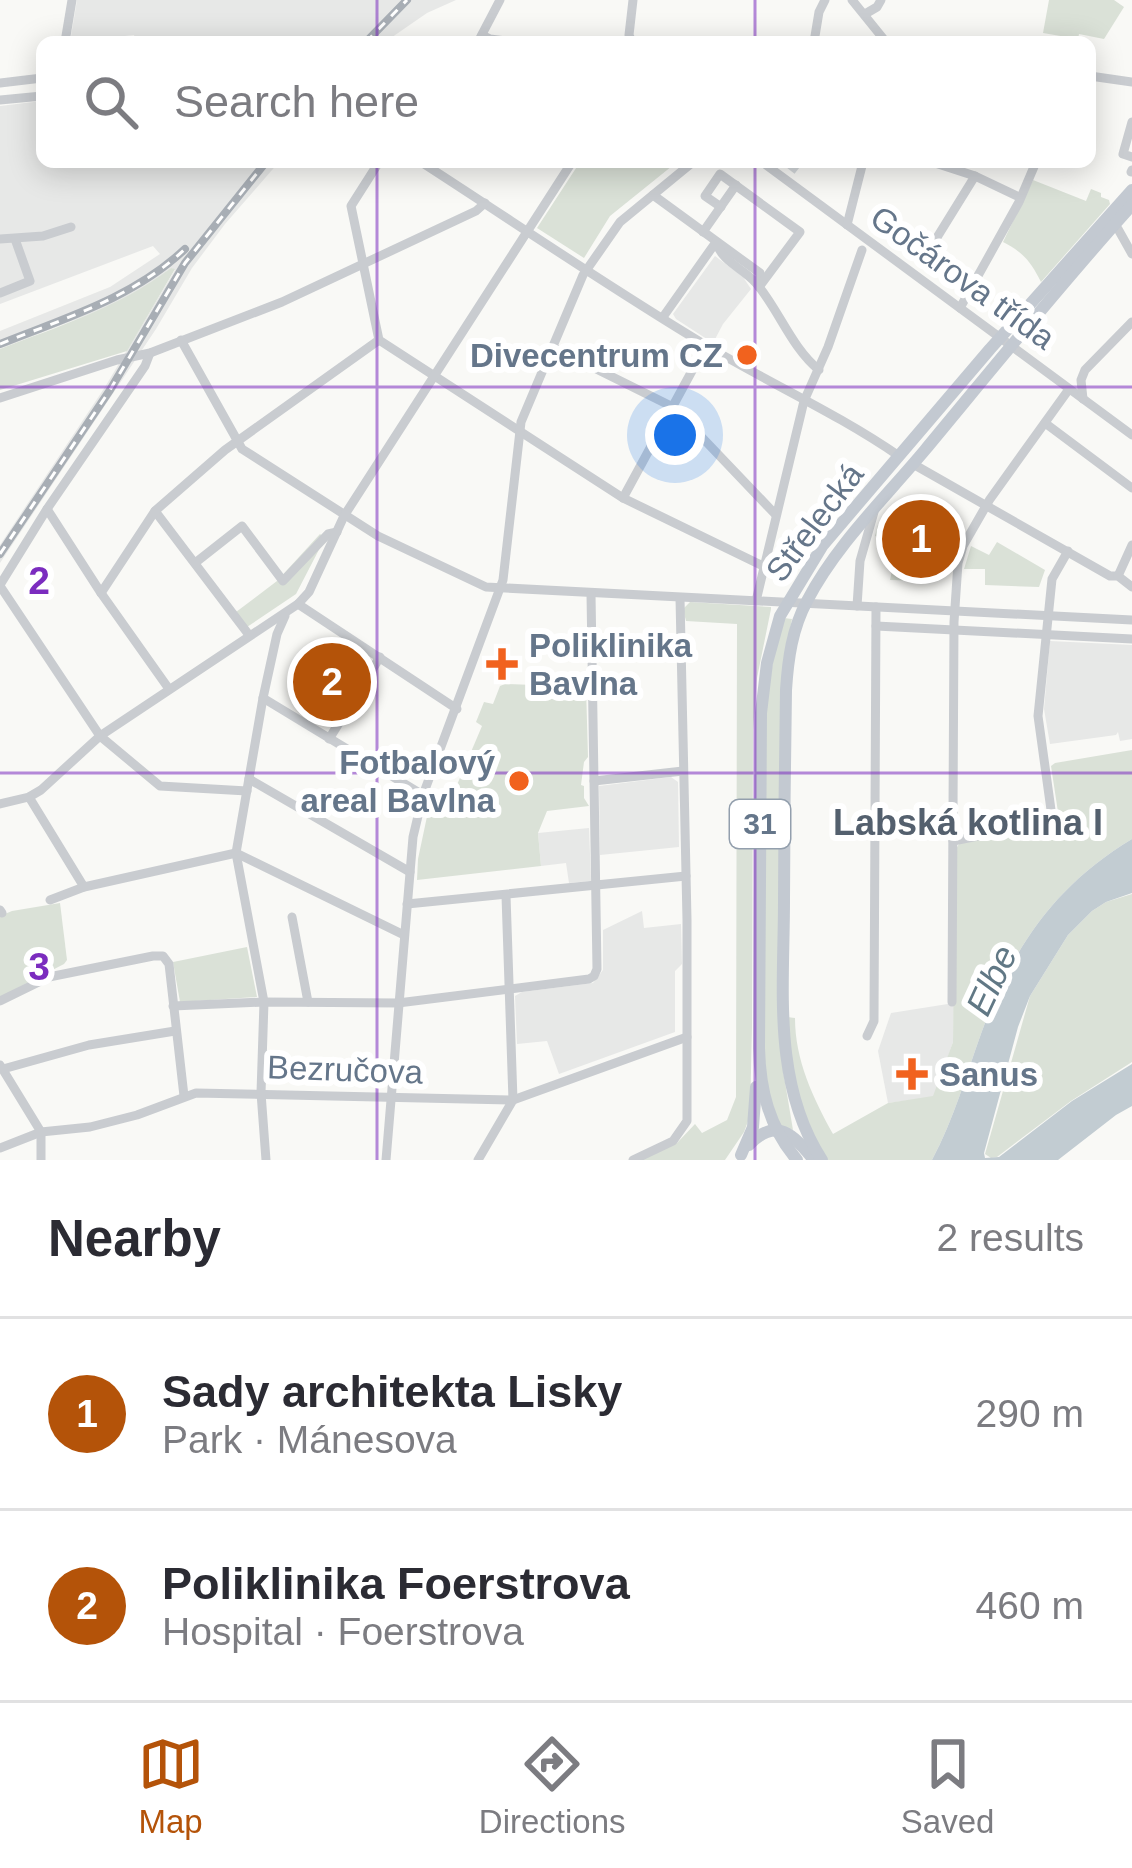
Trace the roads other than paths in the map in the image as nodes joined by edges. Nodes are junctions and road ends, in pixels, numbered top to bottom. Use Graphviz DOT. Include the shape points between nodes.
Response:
graph roads {
  1 [pos="72,0"];
  2 [pos="500,0"];
  3 [pos="633,0"];
  4 [pos="825,0"];
  5 [pos="852,0"];
  6 [pos="881,0"];
  7 [pos="865,14"];
  8 [pos="66,36"];
  9 [pos="482,36"];
  10 [pos="628,36"];
  11 [pos="815,36"];
  12 [pos="880,36"];
  13 [pos="1096,77"];
  14 [pos="36,79"];
  15 [pos="1132,82"];
  16 [pos="0,83"];
  17 [pos="36,97"];
  18 [pos="0,100"];
  19 [pos="1132,122"];
  20 [pos="1132,157"];
  21 [pos="376,168"];
  22 [pos="431,168"];
  23 [pos="568,168"];
  24 [pos="686,168"];
  25 [pos="774,168"];
  26 [pos="861,168"];
  27 [pos="951,168"];
  28 [pos="1033,168"];
  29 [pos="976,176"];
  30 [pos="736,185"];
  31 [pos="1132,190"];
  32 [pos="653,195"];
  33 [pos="1019,197"];
  34 [pos="485,203"];
  35 [pos="1132,205"];
  36 [pos="721,207"];
  37 [pos="847,225"];
  38 [pos="70,227"];
  39 [pos="1118,229"];
  40 [pos="527,231"];
  41 [pos="704,232"];
  42 [pos="936,238"];
  43 [pos="0,239"];
  44 [pos="15,239"];
  45 [pos="716,242"];
  46 [pos="862,250"];
  47 [pos="1132,254"];
  48 [pos="365,264"];
  49 [pos="587,270"];
  50 [pos="759,287"];
  51 [pos="0,293"];
  52 [pos="960,308"];
  53 [pos="662,317"];
  54 [pos="1132,322"];
  55 [pos="182,340"];
  56 [pos="379,340"];
  57 [pos="1006,342"];
  58 [pos="706,345"];
  59 [pos="552,347"];
  60 [pos="150,353"];
  61 [pos="818,370"];
  62 [pos="434,377"];
  63 [pos="1070,389"];
  64 [pos="0,398"];
  65 [pos="1083,399"];
  66 [pos="804,401"];
  67 [pos="673,407"];
  68 [pos="1045,423"];
  69 [pos="519,432"];
  70 [pos="1132,435"];
  71 [pos="236,442"];
  72 [pos="899,456"];
  73 [pos="913,464"];
  74 [pos="1132,488"];
  75 [pos="623,498"];
  76 [pos="986,505"];
  77 [pos="874,508"];
  78 [pos="47,509"];
  79 [pos="155,511"];
  80 [pos="775,514"];
  81 [pos="344,516"];
  82 [pos="337,532"];
  83 [pos="1132,545"];
  84 [pos="1068,551"];
  85 [pos="195,563"];
  86 [pos="763,566"];
  87 [pos="1118,575"];
  88 [pos="0,585"];
  89 [pos="1132,587"];
  90 [pos="500,590"];
  91 [pos="101,593"];
  92 [pos="591,594"];
  93 [pos="680,598"];
  94 [pos="756,602"];
  95 [pos="786,603"];
  96 [pos="298,604"];
  97 [pos="805,604"];
  98 [pos="857,606"];
  99 [pos="877,607"];
  100 [pos="287,611"];
  101 [pos="954,612"];
  102 [pos="1048,616"];
  103 [pos="1132,620"];
  104 [pos="876,626"];
  105 [pos="955,631"];
  106 [pos="1045,634"];
  107 [pos="249,635"];
  108 [pos="1132,639"];
  109 [pos="380,657"];
  110 [pos="169,689"];
  111 [pos="263,698"];
  112 [pos="457,709"];
  113 [pos="100,736"];
  114 [pos="329,739"];
  115 [pos="683,771"];
  116 [pos="593,781"];
  117 [pos="248,785"];
  118 [pos="423,795"];
  119 [pos="29,797"];
  120 [pos="0,804"];
  121 [pos="953,842"];
  122 [pos="236,853"];
  123 [pos="410,872"];
  124 [pos="686,876"];
  125 [pos="84,887"];
  126 [pos="596,887"];
  127 [pos="506,896"];
  128 [pos="50,900"];
  129 [pos="407,904"];
  130 [pos="292,917"];
  131 [pos="404,934"];
  132 [pos="509,988"];
  133 [pos="0,1001"];
  134 [pos="264,1002"];
  135 [pos="308,1002"];
  136 [pos="952,1002"];
  137 [pos="398,1003"];
  138 [pos="173,1006"];
  139 [pos="175,1030"];
  140 [pos="687,1036"];
  141 [pos="867,1036"];
  142 [pos="759,1048"];
  143 [pos="2,1067"];
  144 [pos="261,1093"];
  145 [pos="184,1096"];
  146 [pos="392,1098"];
  147 [pos="513,1100"];
  148 [pos="776,1130"];
  149 [pos="41,1132"];
  150 [pos="801,1135"];
  151 [pos="0,1148"];
  152 [pos="739,1157"];
  153 [pos="791,1158"];
  154 [pos="41,1160"];
  155 [pos="266,1160"];
  156 [pos="386,1160"];
  157 [pos="478,1160"];
  158 [pos="633,1160"];
  159 [pos="818,1160"];
  1 -- 8 [label="street"];
  2 -- 9 [label="street"];
  3 -- 10 [label="street"];
  4 -- 11 [label="street"];
  5 -- 7 [label="street"];
  6 -- 7 [label="street"];
  7 -- 12 [label="street"];
  13 -- 15 [label="street"];
  14 -- 16 [label="street"];
  17 -- 18 [label="street"];
  19 -- 20 [label="street" via="1123,154"];
  21 -- 48 [label="street" via="351,206"];
  22 -- 34 [label="street"];
  23 -- 40 [label="street"];
  24 -- 32 [label="street"];
  25 -- 37 [label="street, Gočárova třída"];
  26 -- 37 [label="street"];
  27 -- 29 [label="street"];
  28 -- 33 [label="street"];
  29 -- 33 [label="street"];
  29 -- 42 [label="street"];
  30 -- 36 [label="street"];
  30 -- 36 [label="street" via="720,174 712,185 705,196"];
  30 -- 50 [label="street" via="800,232"];
  31 -- 57 [label="main road, Střelecká / 31"];
  32 -- 41 [label="street"];
  32 -- 49 [label="street" via="620,222"];
  33 -- 52 [label="street"];
  34 -- 40 [label="street"];
  34 -- 48 [label="street"];
  35 -- 57 [label="main road, Střelecká / 31"];
  36 -- 41 [label="street"];
  37 -- 52 [label="street, Gočárova třída"];
  38 -- 44 [label="street"];
  39 -- 47 [label="street"];
  40 -- 49 [label="street"];
  40 -- 62 [label="street"];
  41 -- 45 [label="street"];
  43 -- 44 [label="street"];
  44 -- 51 [label="street" via="30,281"];
  45 -- 50 [label="street" via="760,273"];
  45 -- 53 [label="street"];
  46 -- 61 [label="street"];
  48 -- 55 [label="street"];
  48 -- 56 [label="street"];
  49 -- 53 [label="street"];
  49 -- 59 [label="street"];
  50 -- 61 [label="street"];
  52 -- 57 [label="street, Gočárova třída"];
  53 -- 58 [label="street"];
  54 -- 65 [label="street" via="1085,370"];
  55 -- 60 [label="street"];
  55 -- 71 [label="street"];
  56 -- 62 [label="street"];
  56 -- 71 [label="street"];
  57 -- 63 [label="street, Gočárova třída"];
  57 -- 72 [label="main road, Střelecká / 31"];
  57 -- 73 [label="main road, Střelecká / 31"];
  58 -- 66 [label="street"];
  58 -- 67 [label="street"];
  59 -- 67 [label="street"];
  59 -- 69 [label="street"];
  60 -- 64 [label="street"];
  60 -- 78 [label="street"];
  61 -- 66 [label="street"];
  62 -- 69 [label="street"];
  62 -- 81 [label="street"];
  63 -- 65 [label="street, Gočárova třída"];
  63 -- 68 [label="street"];
  65 -- 70 [label="street, Gočárova třída"];
  66 -- 72 [label="street"];
  66 -- 80 [label="street"];
  67 -- 75 [label="street"];
  67 -- 80 [label="street"];
  68 -- 74 [label="street"];
  68 -- 76 [label="street"];
  69 -- 75 [label="street"];
  69 -- 90 [label="street"];
  71 -- 79 [label="street"];
  71 -- 81 [label="street"];
  72 -- 95 [label="main road, Střelecká / 31" via="823,545"];
  73 -- 76 [label="street"];
  73 -- 77 [label="main road, Střelecká / 31"];
  75 -- 86 [label="street"];
  76 -- 84 [label="street"];
  76 -- 101 [label="street" via="959,556"];
  77 -- 97 [label="main road, Střelecká / 31"];
  77 -- 98 [label="street, Střelecká"];
  78 -- 88 [label="street"];
  78 -- 91 [label="street"];
  79 -- 85 [label="street"];
  79 -- 91 [label="street"];
  80 -- 86 [label="street"];
  81 -- 82 [label="street"];
  81 -- 90 [label="street"];
  82 -- 85 [label="street" via="283,581 242,526"];
  82 -- 96 [label="street"];
  83 -- 87 [label="street"];
  84 -- 87 [label="street"];
  84 -- 102 [label="street" via="1052,579"];
  85 -- 107 [label="street"];
  86 -- 94 [label="street"];
  87 -- 89 [label="street"];
  88 -- 113 [label="street"];
  90 -- 92 [label="street"];
  90 -- 112 [label="street"];
  91 -- 110 [label="street"];
  92 -- 93 [label="street"];
  92 -- 116 [label="street"];
  93 -- 94 [label="street"];
  93 -- 115 [label="street"];
  94 -- 95 [label="street"];
  95 -- 97 [label="street"];
  95 -- 142 [label="main road, Střelecká / 31" via="761,713"];
  96 -- 100 [label="street"];
  96 -- 109 [label="street"];
  97 -- 98 [label="street"];
  97 -- 150 [label="main road, Střelecká / 31" via="785,690 784,1018"];
  98 -- 99 [label="street"];
  99 -- 101 [label="street"];
  99 -- 104 [label="street"];
  100 -- 107 [label="street"];
  100 -- 111 [label="street"];
  101 -- 102 [label="street"];
  101 -- 105 [label="street"];
  102 -- 103 [label="street"];
  102 -- 106 [label="street"];
  104 -- 105 [label="street"];
  104 -- 141 [label="street" via="874,1021"];
  105 -- 106 [label="street"];
  105 -- 121 [label="street"];
  106 -- 108 [label="street"];
  106 -- 121 [label="street" via="1038,716 1052,817"];
  107 -- 110 [label="street"];
  109 -- 112 [label="street"];
  109 -- 114 [label="street"];
  110 -- 113 [label="street"];
  111 -- 114 [label="street"];
  111 -- 117 [label="street"];
  112 -- 118 [label="street"];
  113 -- 117 [label="street" via="160,786"];
  113 -- 119 [label="street"];
  114 -- 118 [label="street"];
  115 -- 116 [label="street"];
  115 -- 124 [label="street"];
  116 -- 126 [label="street"];
  117 -- 122 [label="street"];
  117 -- 123 [label="street"];
  118 -- 123 [label="street"];
  119 -- 120 [label="street"];
  119 -- 125 [label="street"];
  121 -- 136 [label="street"];
  122 -- 125 [label="street"];
  122 -- 131 [label="street"];
  122 -- 134 [label="street"];
  123 -- 129 [label="street"];
  124 -- 126 [label="street"];
  124 -- 140 [label="street"];
  125 -- 128 [label="street"];
  126 -- 127 [label="street"];
  126 -- 132 [label="street" via="594,976"];
  127 -- 129 [label="street"];
  127 -- 132 [label="street"];
  129 -- 131 [label="street"];
  130 -- 135 [label="street"];
  131 -- 137 [label="street"];
  132 -- 137 [label="street"];
  132 -- 147 [label="street"];
  133 -- 138 [label="street" via="49,977 153,956 169,964"];
  134 -- 135 [label="street"];
  134 -- 138 [label="street"];
  134 -- 144 [label="street"];
  135 -- 137 [label="street"];
  137 -- 146 [label="street"];
  138 -- 139 [label="street"];
  139 -- 143 [label="street"];
  139 -- 145 [label="street"];
  140 -- 147 [label="street, Bezručova"];
  140 -- 158 [label="street" via="687,1121 673,1141"];
  142 -- 148 [label="main road, Střelecká / 31"];
  142 -- 152 [label="main road, Střelecká" via="752,1133"];
  143 -- 149 [label="street"];
  144 -- 145 [label="street, Bezručova"];
  144 -- 146 [label="street, Bezručova"];
  144 -- 155 [label="street"];
  145 -- 149 [label="street, Bezručova" via="90,1127"];
  146 -- 147 [label="street, Bezručova"];
  146 -- 156 [label="street"];
  147 -- 157 [label="street"];
  148 -- 150 [label="main road"];
  148 -- 152 [label="main road" via="757,1136"];
  148 -- 153 [label="main road, 31"];
  149 -- 151 [label="street, Bezručova"];
  149 -- 154 [label="street"];
  150 -- 153 [label="main road"];
  150 -- 159 [label="main road"];
}
